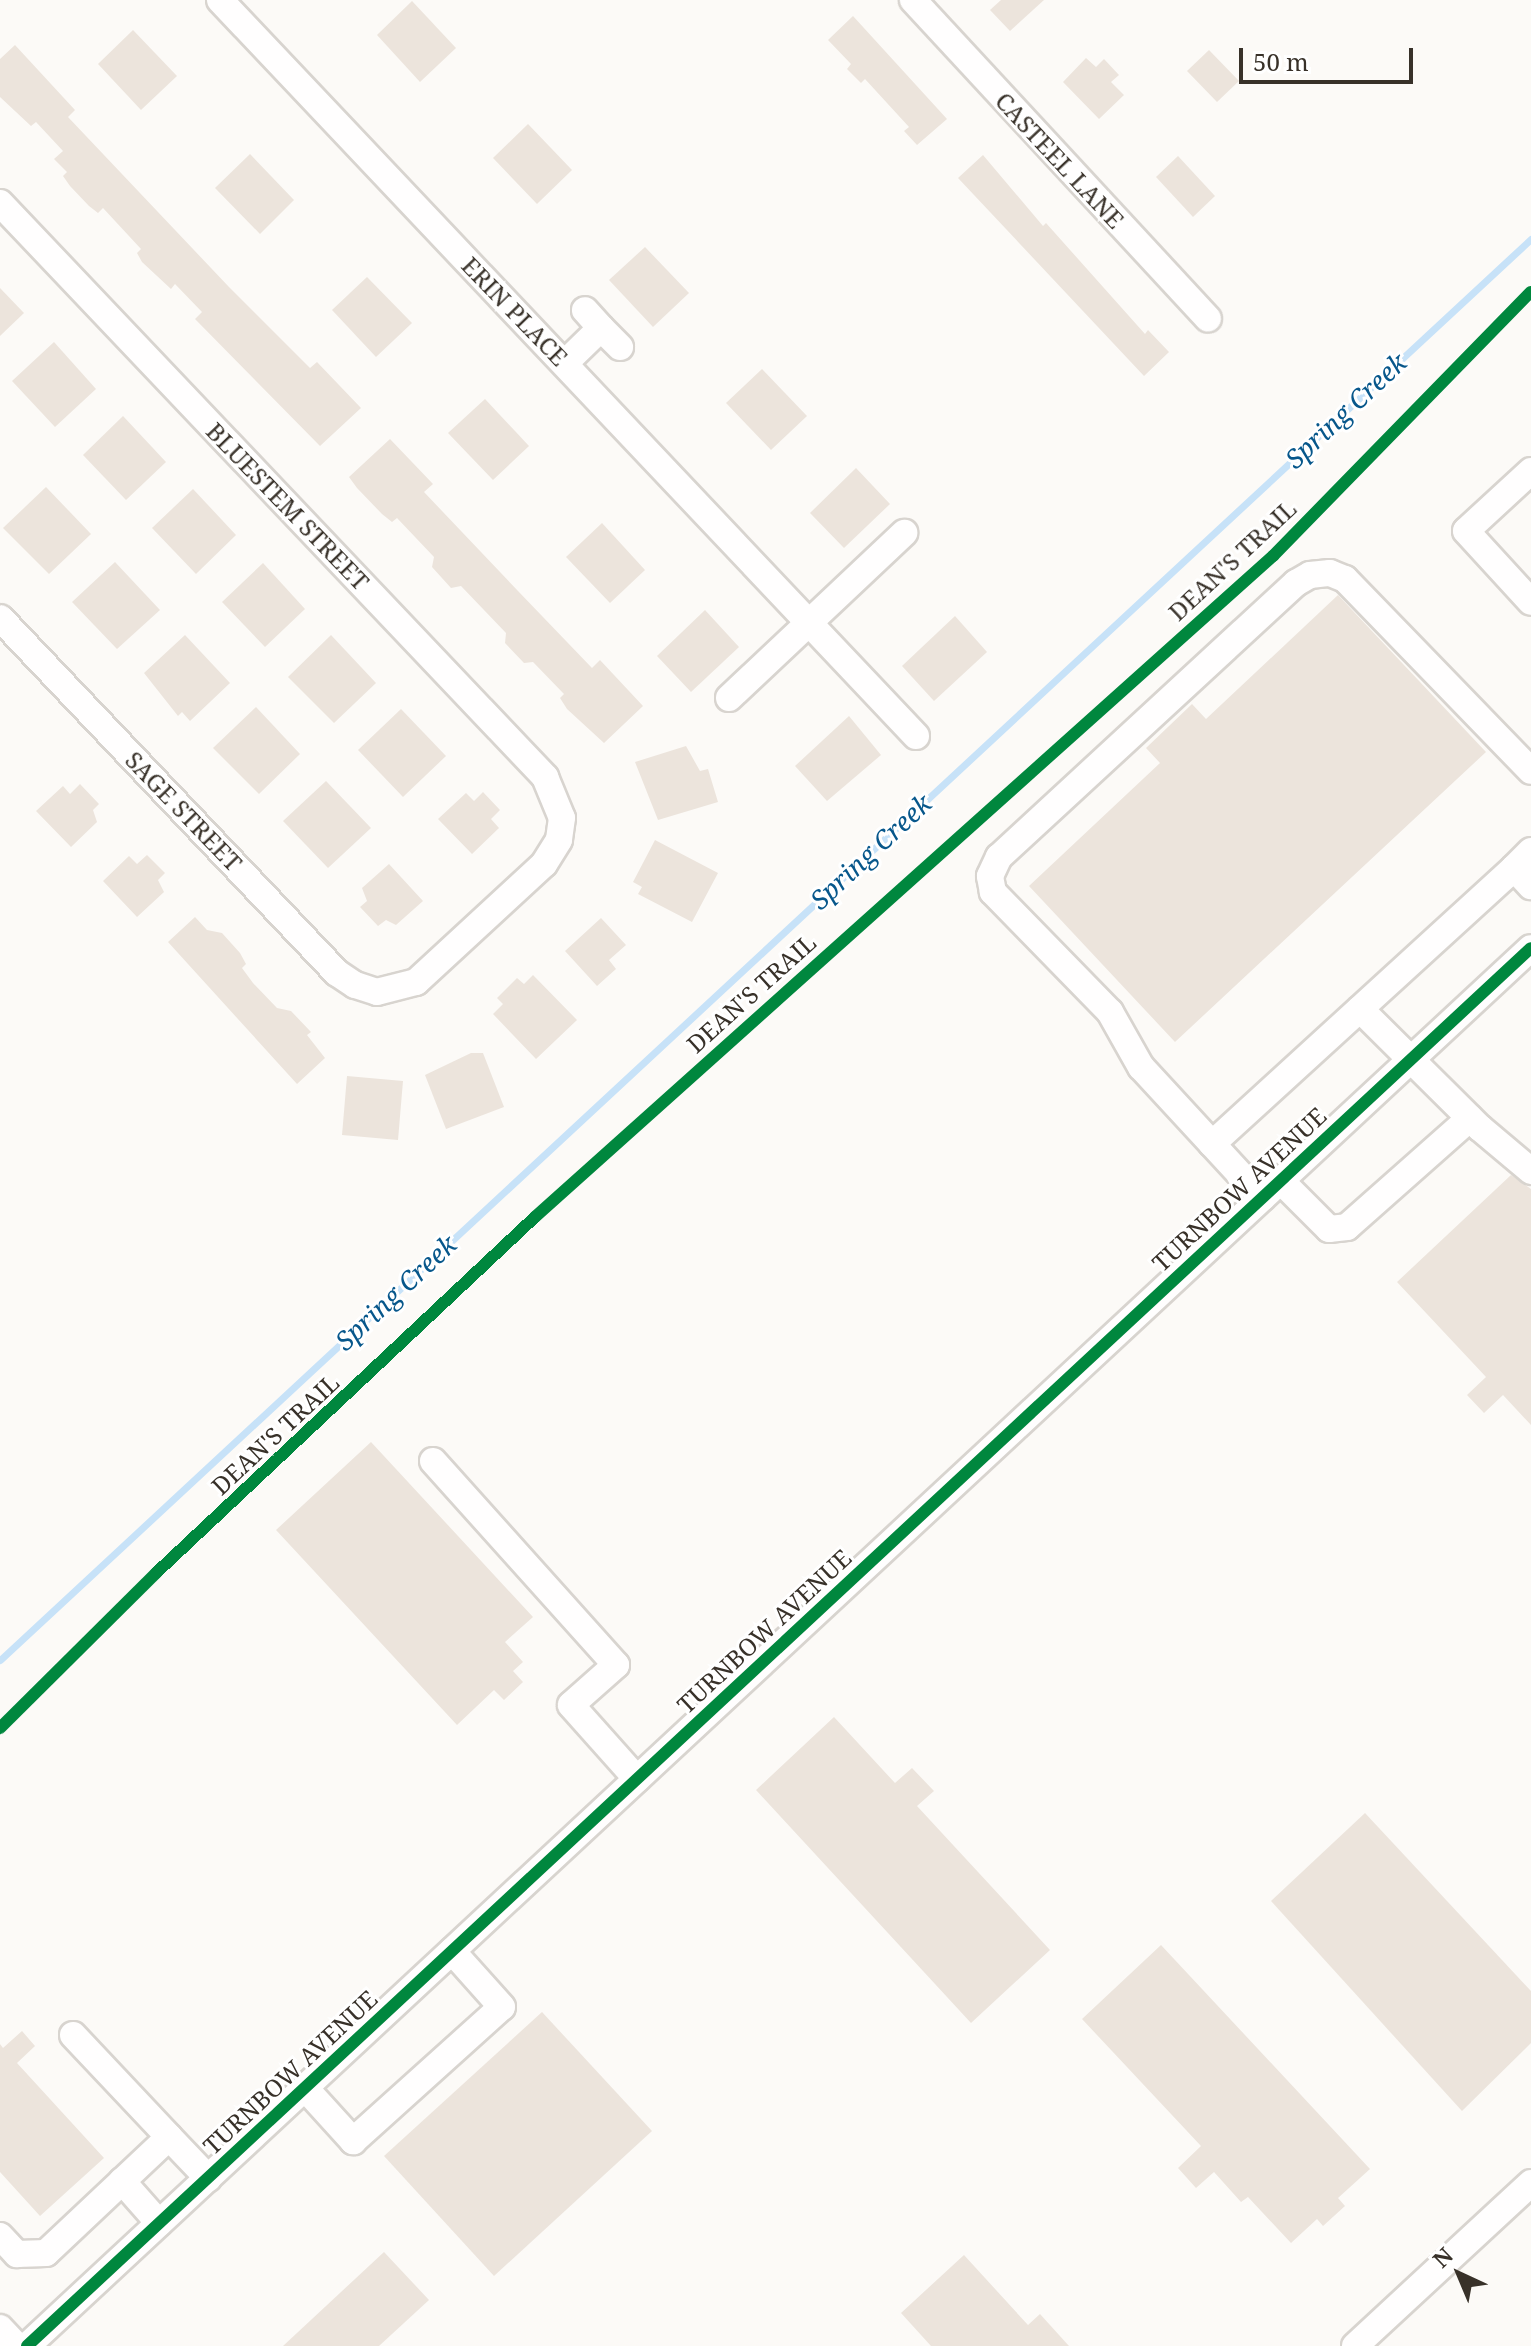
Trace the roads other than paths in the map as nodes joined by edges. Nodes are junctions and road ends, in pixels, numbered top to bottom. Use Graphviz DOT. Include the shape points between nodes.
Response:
graph roads {
  1 [pos="220,0"];
  2 [pos="913,0"];
  3 [pos="0,203"];
  4 [pos="1208,319"];
  5 [pos="620,347"];
  6 [pos="565,363"];
  7 [pos="1531,471"];
  8 [pos="904,533"];
  9 [pos="1531,602"];
  10 [pos="0,618"];
  11 [pos="811,621"];
  12 [pos="729,698"];
  13 [pos="916,736"];
  14 [pos="1531,771"];
  15 [pos="1525,868"];
  16 [pos="1531,948"];
  17 [pos="377,992"];
  18 [pos="1360,1009"];
  19 [pos="1410,1060"];
  20 [pos="1470,1118"];
  21 [pos="1212,1144"];
  22 [pos="1531,1171"];
  23 [pos="1271,1189"];
  24 [pos="433,1461"];
  25 [pos="637,1779"];
  26 [pos="452,1951"];
  27 [pos="73,2035"];
  28 [pos="305,2088"];
  29 [pos="169,2137"];
  30 [pos="208,2178"];
  31 [pos="122,2181"];
  32 [pos="1531,2183"];
  33 [pos="159,2223"];
  34 [pos="0,2236"];
  35 [pos="0,2328"];
  36 [pos="17,2346"];
  37 [pos="27,2346"];
  38 [pos="1355,2346"];
  1 -- 6 [label="street, ERIN PLACE"];
  2 -- 4 [label="street, CASTEEL LANE"];
  3 -- 17 [label="street, BLUESTEM STREET" via="545,777 562,818 559,840 544,864 416,982"];
  5 -- 6 [label="street" via="593,319"];
  6 -- 11 [label="street, ERIN PLACE"];
  7 -- 9 [label="street" via="1466,531"];
  8 -- 11 [label="street"];
  10 -- 17 [label="street, SAGE STREET" via="337,973"];
  11 -- 12 [label="street"];
  11 -- 13 [label="street, ERIN PLACE"];
  14 -- 21 [label="street" via="1345,579 1330,573 1310,575 999,857 990,876 993,892 1110,1012 1141,1067"];
  15 -- 18 [label="street"];
  16 -- 19 [label="street, TURNBOW AVENUE"];
  18 -- 19 [label="street"];
  18 -- 21 [label="street"];
  19 -- 20 [label="street"];
  19 -- 23 [label="street, TURNBOW AVENUE"];
  20 -- 22 [label="street"];
  20 -- 23 [label="street" via="1347,1227 1329,1229"];
  21 -- 23 [label="street"];
  23 -- 25 [label="street, TURNBOW AVENUE"];
  24 -- 25 [label="street" via="616,1665 571,1705"];
  25 -- 26 [label="street, TURNBOW AVENUE"];
  26 -- 28 [label="street, TURNBOW AVENUE"];
  26 -- 28 [label="street" via="502,2007 353,2141"];
  27 -- 29 [label="street"];
  28 -- 30 [label="street, TURNBOW AVENUE"];
  29 -- 30 [label="street"];
  29 -- 31 [label="street"];
  30 -- 33 [label="street, TURNBOW AVENUE"];
  31 -- 33 [label="street"];
  31 -- 34 [label="street" via="46,2253 17,2254"];
  32 -- 38 [label="street"];
  33 -- 37 [label="street, TURNBOW AVENUE"];
  35 -- 36 [label="street"];
}
